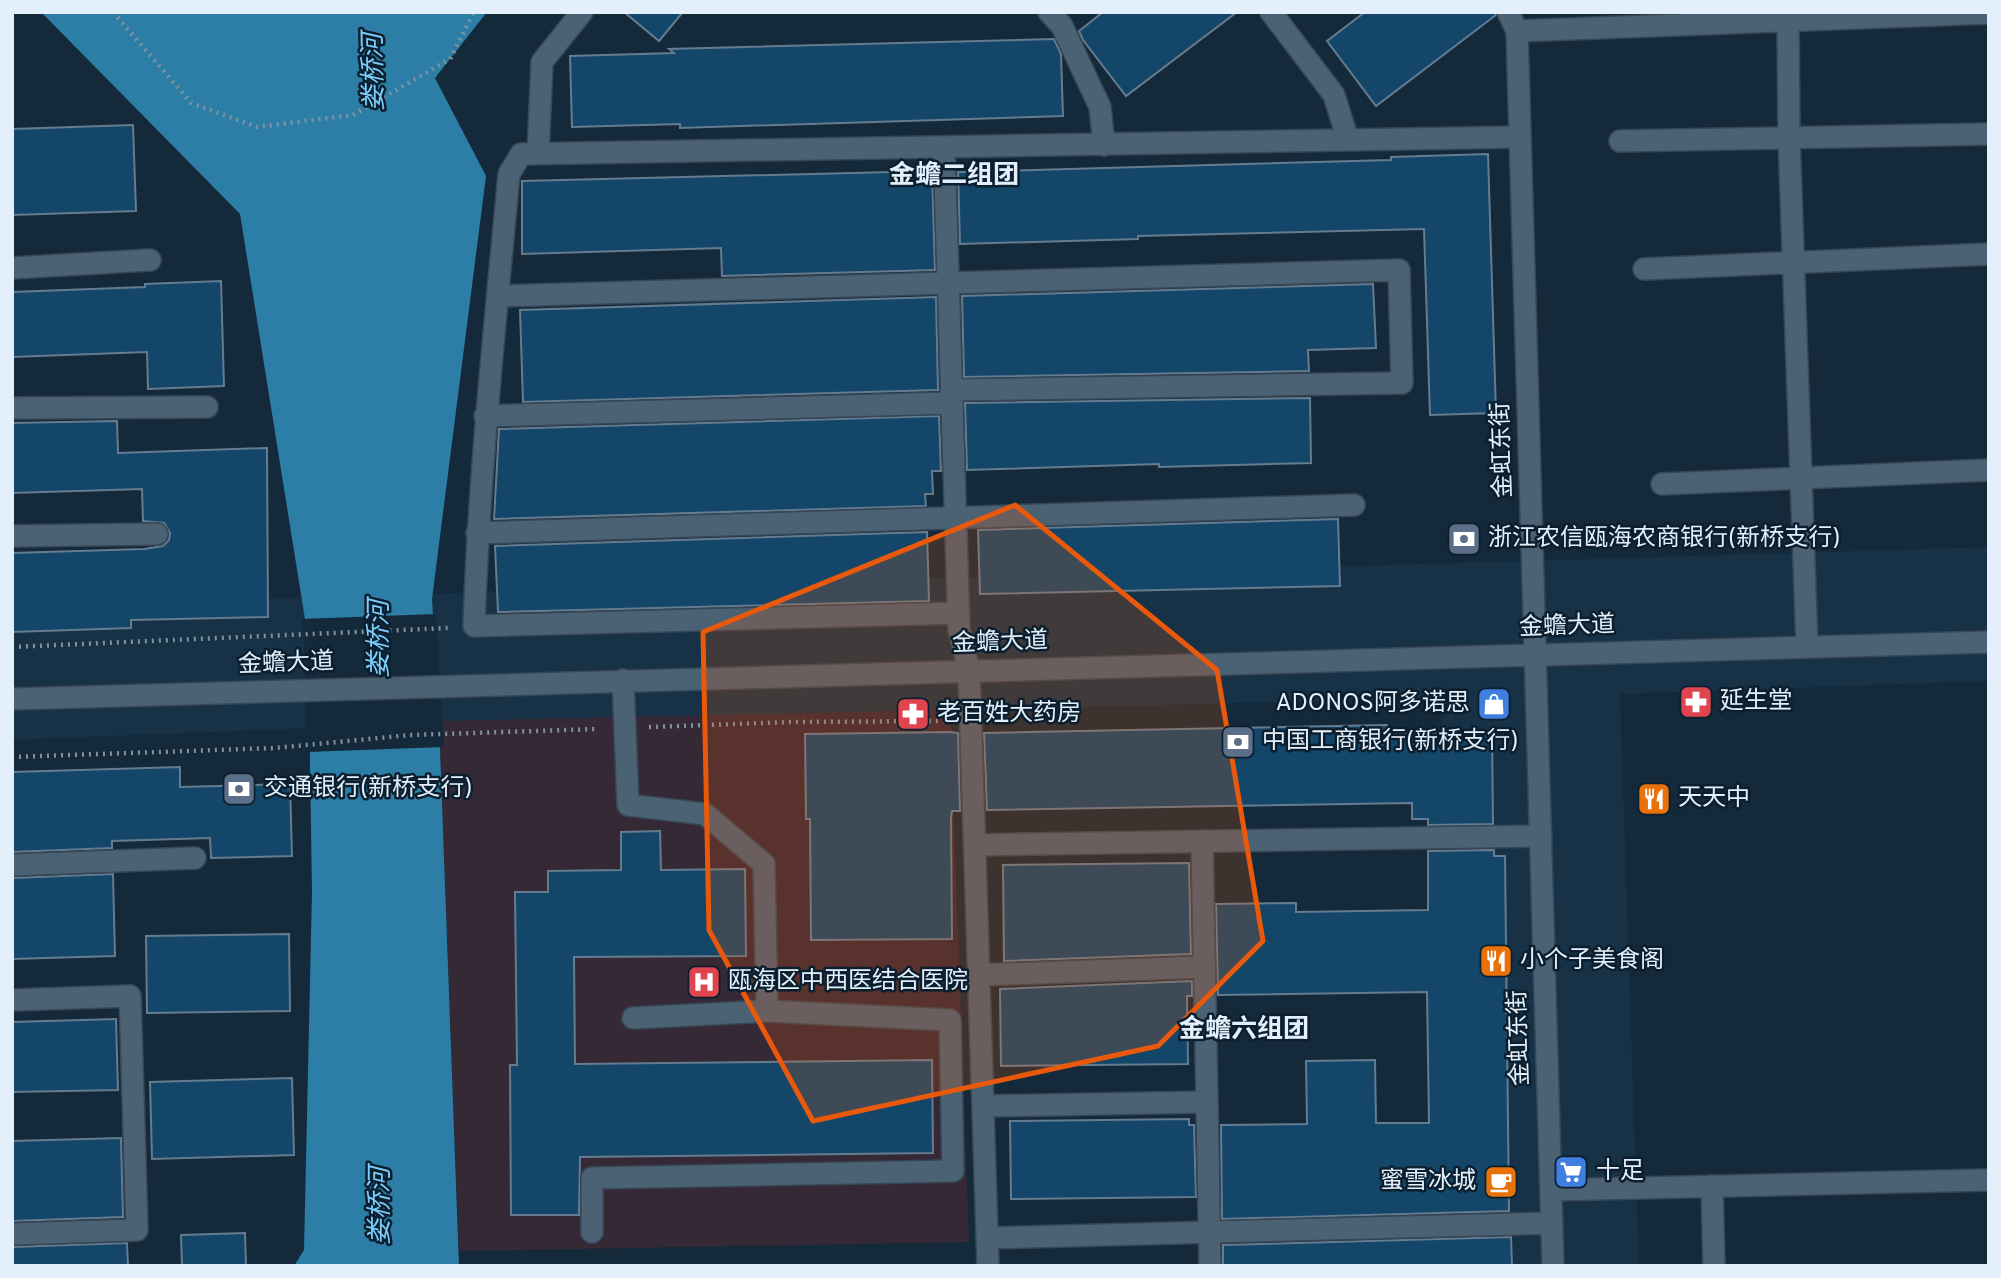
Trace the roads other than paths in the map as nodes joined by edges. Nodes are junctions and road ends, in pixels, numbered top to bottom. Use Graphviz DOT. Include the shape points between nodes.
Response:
graph roads {
  1 [pos="582,12"];
  2 [pos="1049,12"];
  3 [pos="1271,12"];
  4 [pos="1989,13"];
  5 [pos="1788,20"];
  6 [pos="1513,22"];
  7 [pos="1989,134"];
  8 [pos="1520,137"];
  9 [pos="1789,137"];
  10 [pos="1348,140"];
  11 [pos="1620,141"];
  12 [pos="1104,145"];
  13 [pos="944,147"];
  14 [pos="538,154"];
  15 [pos="1989,254"];
  16 [pos="150,260"];
  17 [pos="1793,264"];
  18 [pos="12,268"];
  19 [pos="1644,269"];
  20 [pos="948,282"];
  21 [pos="498,296"];
  22 [pos="952,397"];
  23 [pos="207,407"];
  24 [pos="12,408"];
  25 [pos="485,416"];
  26 [pos="1989,470"];
  27 [pos="1801,477"];
  28 [pos="1662,484"];
  29 [pos="1354,505"];
  30 [pos="956,519"];
  31 [pos="477,533"];
  32 [pos="157,534"];
  33 [pos="12,536"];
  34 [pos="958,613"];
  35 [pos="1989,642"];
  36 [pos="1807,647"];
  37 [pos="1535,654"];
  38 [pos="969,671"];
  39 [pos="623,680"];
  40 [pos="12,699"];
  41 [pos="1541,836"];
  42 [pos="1202,841"];
  43 [pos="975,845"];
  44 [pos="195,858"];
  45 [pos="12,865"];
  46 [pos="1204,967"];
  47 [pos="978,975"];
  48 [pos="12,1000"];
  49 [pos="766,1011"];
  50 [pos="634,1018"];
  51 [pos="1207,1102"];
  52 [pos="983,1106"];
  53 [pos="1989,1180"];
  54 [pos="1712,1186"];
  55 [pos="1551,1190"];
  56 [pos="1552,1223"];
  57 [pos="592,1232"];
  58 [pos="1210,1232"];
  59 [pos="12,1234"];
  60 [pos="987,1238"];
  61 [pos="988,1266"];
  62 [pos="1210,1266"];
  63 [pos="1553,1266"];
  64 [pos="1714,1266"];
  1 -- 14 [label="street" via="542,62"];
  2 -- 12 [label="street" via="1062,26 1100,107"];
  3 -- 10 [label="street" via="1334,95"];
  4 -- 5 [label="street"];
  5 -- 6 [label="street"];
  5 -- 9 [label="street"];
  6 -- 8 [label="street, 金虹东街"];
  7 -- 9 [label="street"];
  8 -- 10 [label="street"];
  8 -- 37 [label="street, 金虹东街"];
  9 -- 11 [label="street"];
  9 -- 17 [label="street"];
  10 -- 12 [label="street"];
  12 -- 13 [label="street"];
  13 -- 14 [label="street"];
  13 -- 20 [label="street"];
  14 -- 21 [label="street" via="521,154 509,174"];
  15 -- 17 [label="street"];
  16 -- 18 [label="street"];
  17 -- 19 [label="street"];
  17 -- 27 [label="street"];
  20 -- 21 [label="street"];
  20 -- 22 [label="street"];
  20 -- 22 [label="street" via="1399,270 1402,383"];
  21 -- 25 [label="street"];
  22 -- 25 [label="street"];
  22 -- 30 [label="street"];
  23 -- 24 [label="street"];
  25 -- 31 [label="street"];
  26 -- 27 [label="street"];
  27 -- 28 [label="street"];
  27 -- 36 [label="street"];
  29 -- 30 [label="street"];
  30 -- 31 [label="street"];
  30 -- 34 [label="street"];
  31 -- 34 [label="street" via="474,626"];
  32 -- 33 [label="street"];
  34 -- 38 [label="street"];
  35 -- 36 [label="street, 金蟾大道"];
  36 -- 37 [label="street, 金蟾大道"];
  37 -- 38 [label="street, 金蟾大道"];
  37 -- 41 [label="street, 金虹东街"];
  38 -- 39 [label="street, 金蟾大道"];
  38 -- 43 [label="street"];
  39 -- 40 [label="street, 金蟾大道"];
  39 -- 49 [label="street" via="628,805 705,814 764,864"];
  41 -- 42 [label="street"];
  41 -- 55 [label="street, 金虹东街"];
  42 -- 43 [label="street"];
  42 -- 46 [label="street"];
  43 -- 47 [label="street"];
  44 -- 45 [label="street"];
  46 -- 47 [label="street"];
  46 -- 51 [label="street"];
  47 -- 52 [label="street"];
  48 -- 59 [label="street" via="130,996 137,1230"];
  49 -- 50 [label="street"];
  49 -- 57 [label="street" via="950,1020 953,1171 592,1178"];
  51 -- 52 [label="street"];
  51 -- 58 [label="street"];
  52 -- 60 [label="street"];
  53 -- 54 [label="street"];
  54 -- 55 [label="street"];
  54 -- 64 [label="street"];
  55 -- 56 [label="street, 金虹东街"];
  56 -- 58 [label="street"];
  56 -- 63 [label="street, 金虹东街"];
  58 -- 60 [label="street"];
  58 -- 62 [label="street"];
  60 -- 61 [label="street"];
}
